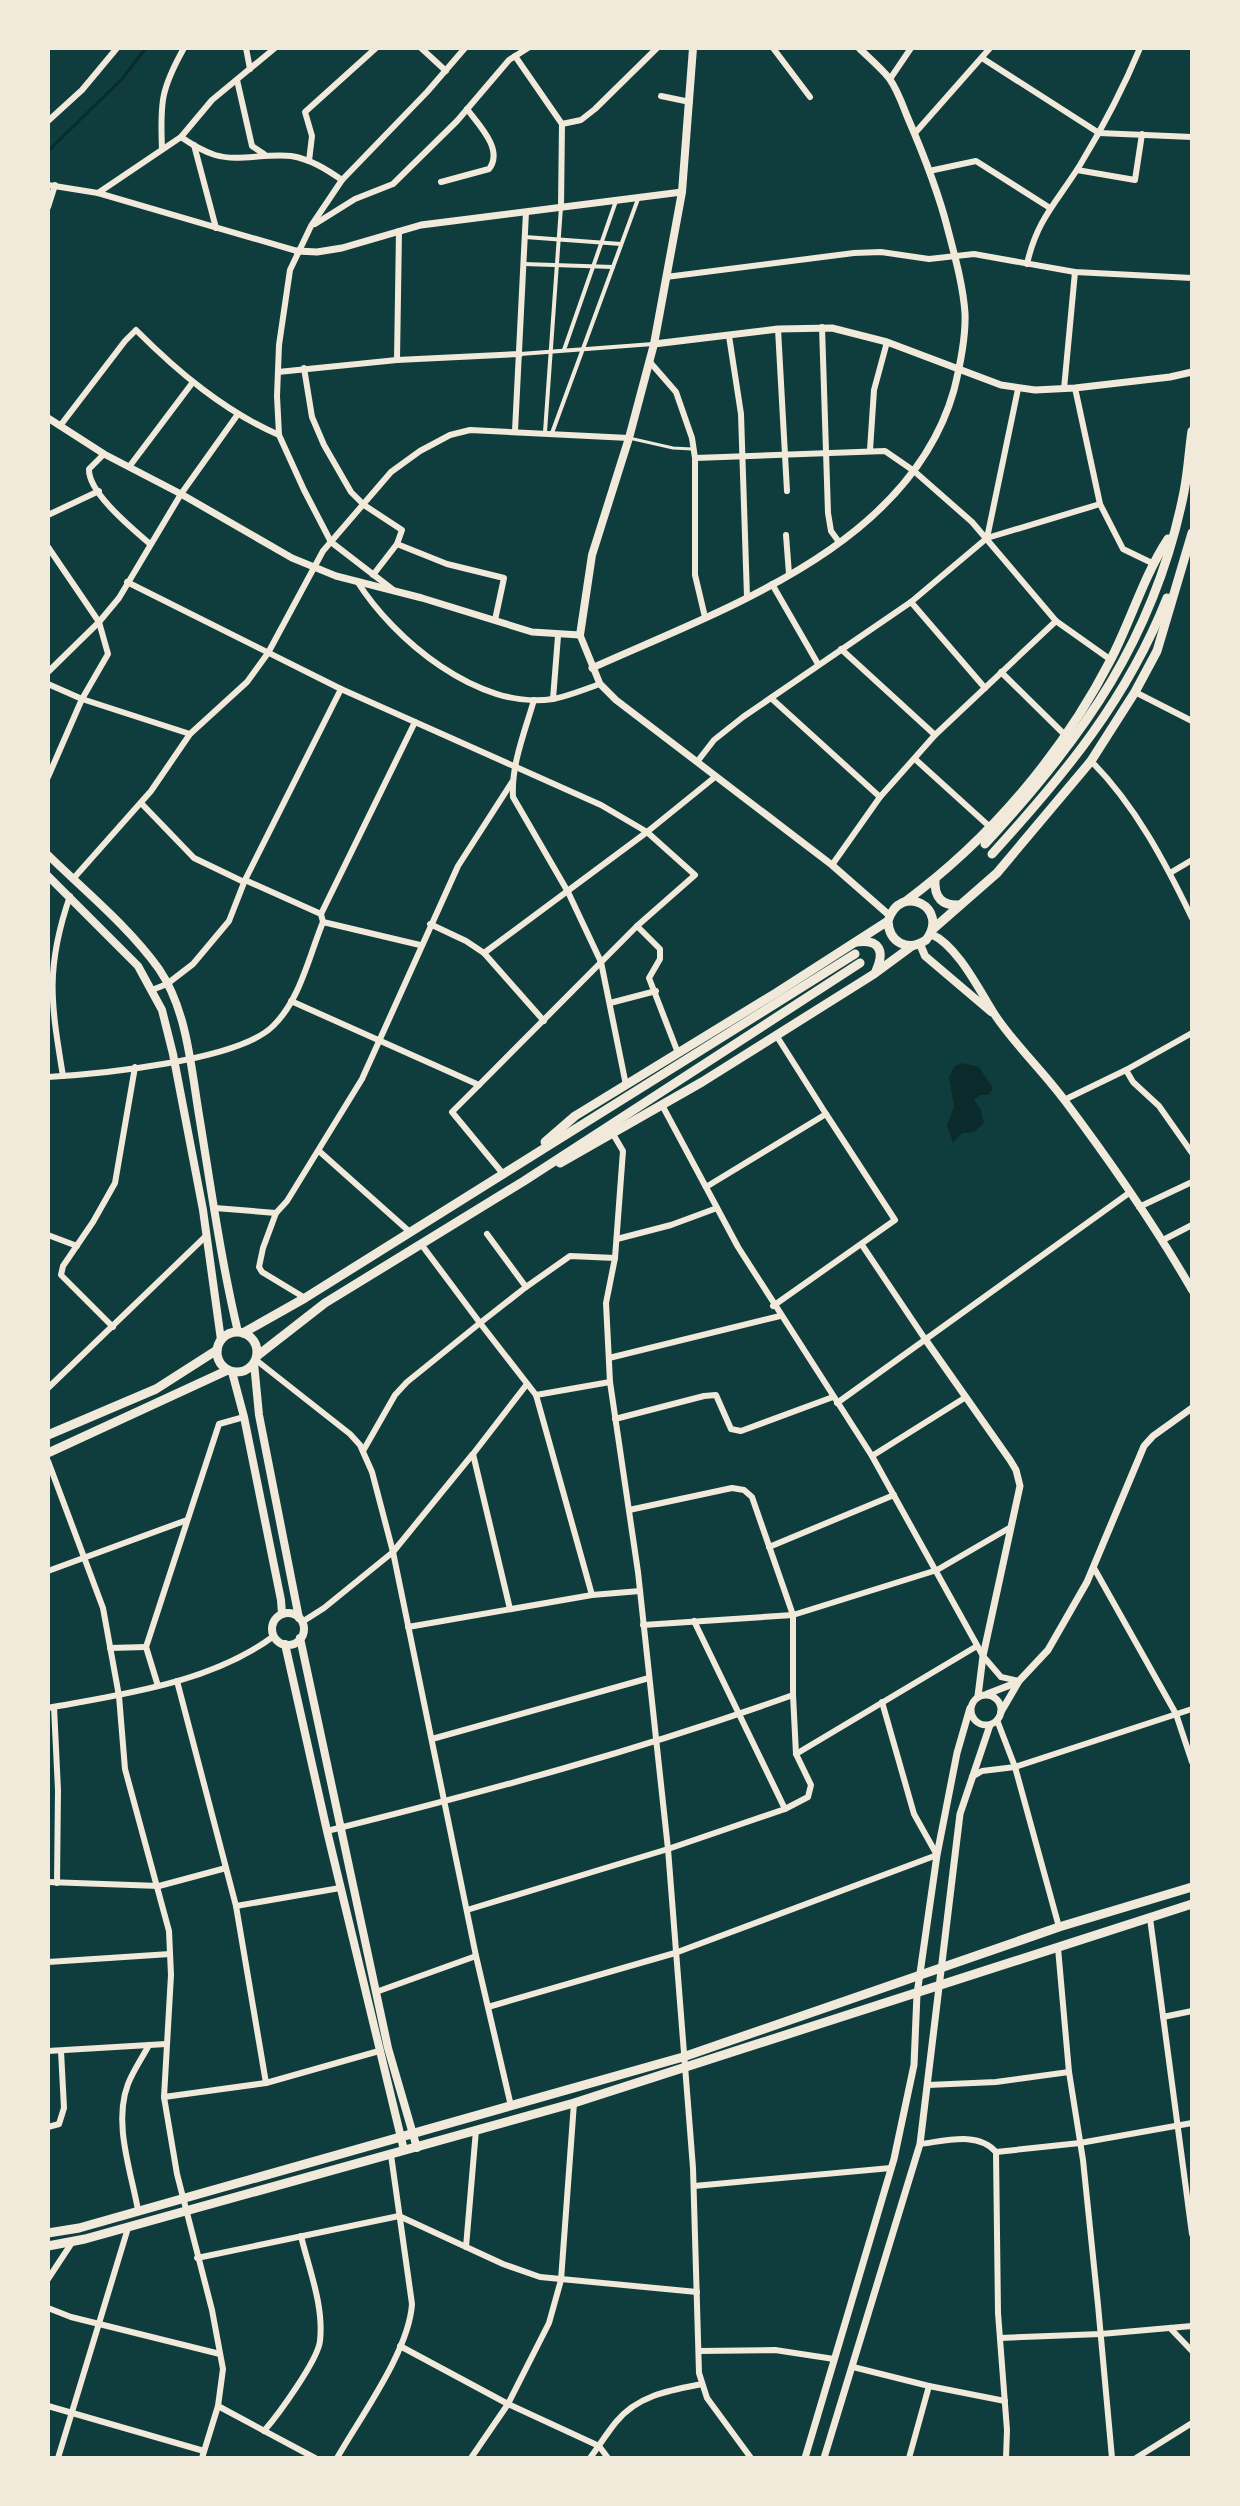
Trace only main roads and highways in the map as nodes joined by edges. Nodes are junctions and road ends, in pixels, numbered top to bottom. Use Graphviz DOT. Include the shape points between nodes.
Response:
graph roads {
  1 [pos="693,48"];
  2 [pos="1192,431"];
  3 [pos="1175,530"];
  4 [pos="1192,532"];
  5 [pos="580,635"];
  6 [pos="985,844"];
  7 [pos="992,854"];
  8 [pos="48,855"];
  9 [pos="48,876"];
  10 [pos="935,879"];
  11 [pos="905,901"];
  12 [pos="960,905"];
  13 [pos="888,918"];
  14 [pos="932,931"];
  15 [pos="853,942"];
  16 [pos="916,945"];
  17 [pos="874,974"];
  18 [pos="995,1015"];
  19 [pos="517,1166"];
  20 [pos="524,1181"];
  21 [pos="215,1208"];
  22 [pos="203,1210"];
  23 [pos="219,1233"];
  24 [pos="207,1234"];
  25 [pos="1192,1290"];
  26 [pos="240,1333"];
  27 [pos="219,1345"];
  28 [pos="256,1359"];
  29 [pos="230,1371"];
  30 [pos="48,1435"];
  31 [pos="48,1453"];
  32 [pos="282,1614"];
  33 [pos="300,1620"];
  34 [pos="300,1638"];
  35 [pos="285,1644"];
  36 [pos="1192,1887"];
  37 [pos="1192,1904"];
  38 [pos="683,2062"];
  39 [pos="412,2134"];
  40 [pos="401,2138"];
  41 [pos="417,2148"];
  42 [pos="404,2150"];
  43 [pos="185,2204"];
  44 [pos="48,2233"];
  45 [pos="48,2246"];
  1 -- 5 [label="main road" via="682,192 654,344 592,555"];
  2 -- 3 [label="main road"];
  3 -- 6 [label="main road" via="1142,625 1110,687 1066,752"];
  3 -- 10 [label="main road" via="1152,563 1111,660 1066,736 990,827"];
  4 -- 7 [label="main road" via="1158,621 1123,690 1056,784"];
  4 -- 12 [label="main road" via="1157,651 1135,692 1091,761 997,873"];
  8 -- 21 [label="main road" via="158,969 177,1002"];
  9 -- 22 [label="main road" via="138,966 162,1010"];
  10 -- 11 [label="main road"];
  10 -- 12 [label="main road" via="939,900"];
  11 -- 13 [label="main road"];
  11 -- 14 [label="main road" via="927,907"];
  12 -- 14 [label="main road"];
  13 -- 15 [label="main road"];
  13 -- 16 [label="main road" via="894,939"];
  14 -- 16 [label="main road"];
  14 -- 18 [label="main road"];
  15 -- 17 [label="main road" via="878,948 881,959"];
  15 -- 19 [label="main road" via="575,1116"];
  16 -- 17 [label="main road"];
  16 -- 18 [label="main road"];
  17 -- 20 [label="main road" via="613,1134"];
  18 -- 25 [label="main road" via="1064,1100"];
  19 -- 20 [label="main road" via="858,959"];
  19 -- 26 [label="main road"];
  20 -- 28 [label="main road" via="325,1303"];
  21 -- 22 [label="main road"];
  21 -- 23 [label="main road"];
  22 -- 24 [label="main road"];
  23 -- 24 [label="main road"];
  23 -- 26 [label="main road"];
  24 -- 27 [label="main road"];
  26 -- 27 [label="main road" via="229,1334"];
  26 -- 28 [label="main road" via="255,1343"];
  27 -- 29 [label="main road" via="220,1364"];
  27 -- 30 [label="main road" via="156,1389"];
  28 -- 29 [label="main road" via="244,1371"];
  28 -- 33 [label="main road" via="259,1415"];
  29 -- 31 [label="main road"];
  29 -- 32 [label="main road" via="244,1417"];
  32 -- 33 [label="main road"];
  32 -- 35 [label="main road" via="274,1621 274,1636"];
  33 -- 34 [label="main road"];
  34 -- 35 [label="main road"];
  34 -- 39 [label="main road" via="388,2048"];
  35 -- 40 [label="main road"];
  36 -- 38 [label="main road" via="920,1974"];
  37 -- 38 [label="main road" via="941,1987"];
  38 -- 39 [label="main road"];
  38 -- 41 [label="main road" via="574,2103"];
  39 -- 40 [label="main road"];
  39 -- 41 [label="main road"];
  40 -- 42 [label="main road"];
  40 -- 43 [label="main road"];
  41 -- 42 [label="main road"];
  42 -- 43 [label="main road"];
  43 -- 44 [label="main road"];
  43 -- 45 [label="main road" via="128,2226"];
}
